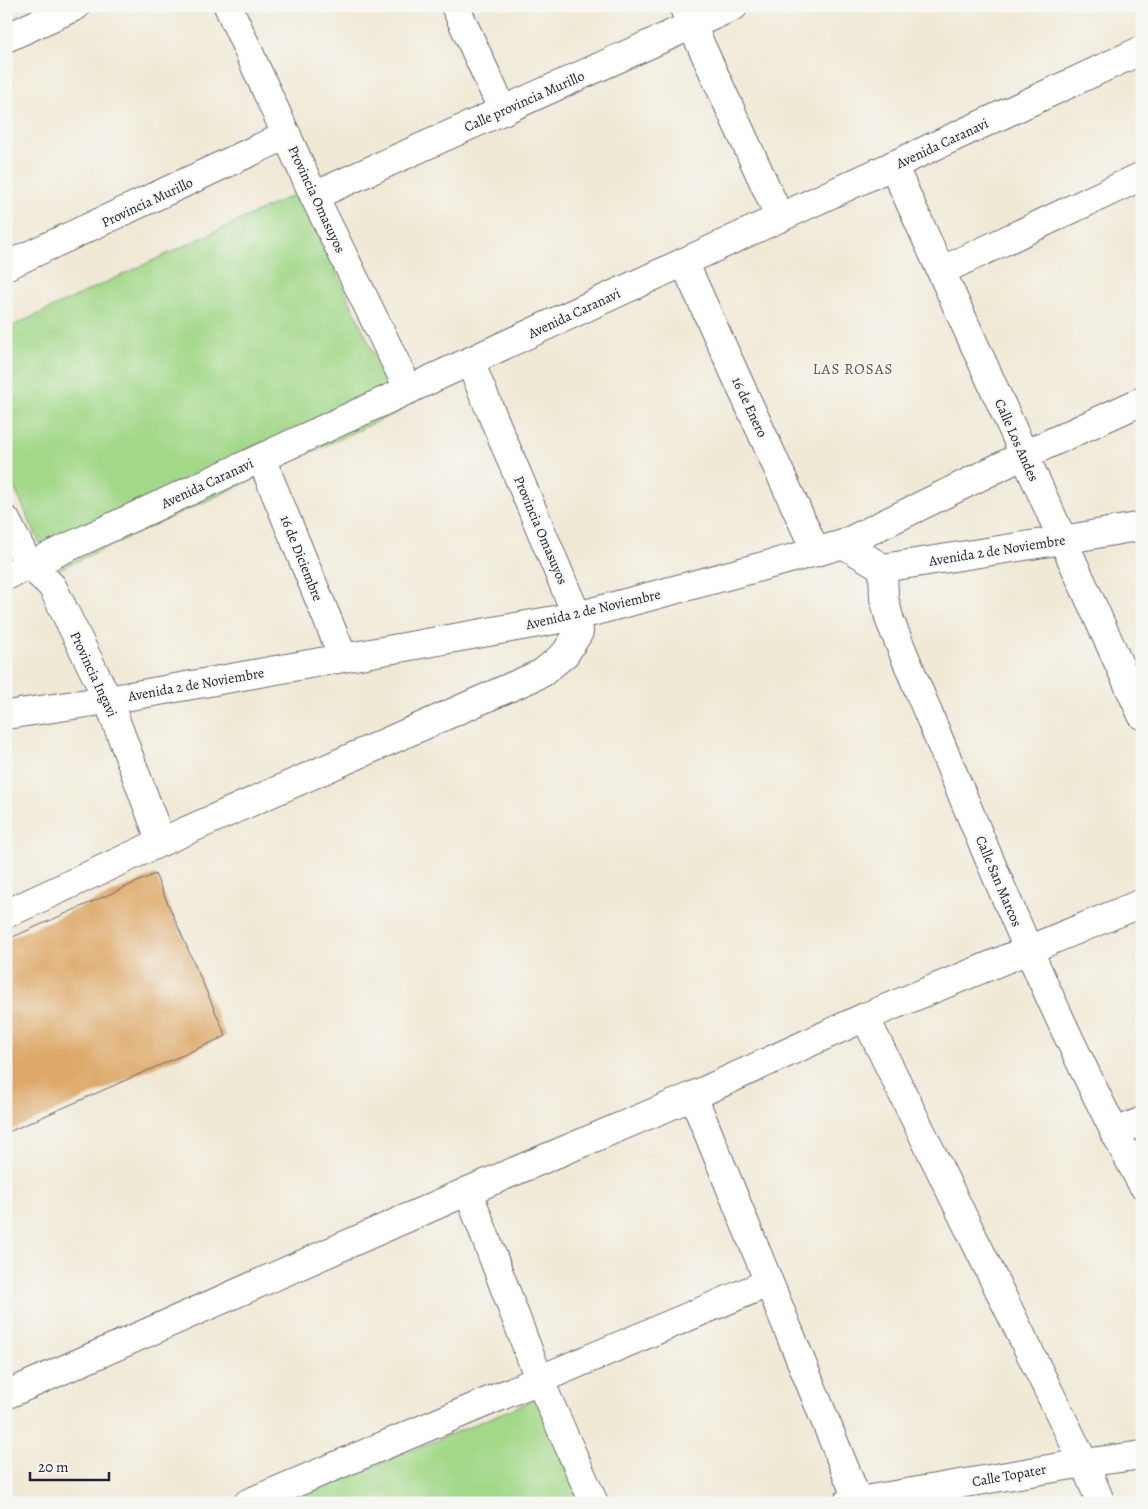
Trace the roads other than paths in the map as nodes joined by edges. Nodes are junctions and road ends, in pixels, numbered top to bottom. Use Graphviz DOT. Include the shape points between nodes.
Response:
graph roads {
  1 [pos="76,6"];
  2 [pos="228,6"];
  3 [pos="455,6"];
  4 [pos="734,6"];
  5 [pos="687,16"];
  6 [pos="6,38"];
  7 [pos="1142,50"];
  8 [pos="503,111"];
  9 [pos="287,135"];
  10 [pos="893,165"];
  11 [pos="1142,176"];
  12 [pos="314,196"];
  13 [pos="780,218"];
  14 [pos="684,262"];
  15 [pos="6,266"];
  16 [pos="941,270"];
  17 [pos="470,362"];
  18 [pos="409,390"];
  19 [pos="1142,401"];
  20 [pos="1024,455"];
  21 [pos="261,458"];
  22 [pos="6,520"];
  23 [pos="1142,526"];
  24 [pos="1063,540"];
  25 [pos="843,544"];
  26 [pos="816,552"];
  27 [pos="883,568"];
  28 [pos="18,570"];
  29 [pos="577,616"];
  30 [pos="343,657"];
  31 [pos="108,700"];
  32 [pos="6,715"];
  33 [pos="1142,716"];
  34 [pos="161,842"];
  35 [pos="1142,903"];
  36 [pos="6,914"];
  37 [pos="1028,949"];
  38 [pos="865,1018"];
  39 [pos="692,1096"];
  40 [pos="1142,1121"];
  41 [pos="1114,1133"];
  42 [pos="1142,1184"];
  43 [pos="468,1191"];
  44 [pos="768,1283"];
  45 [pos="539,1380"];
  46 [pos="6,1395"];
  47 [pos="1142,1455"];
  48 [pos="1084,1463"];
  49 [pos="853,1502"];
  50 [pos="248,1503"];
  51 [pos="594,1503"];
  52 [pos="1101,1503"];
  1 -- 6 [label="street"];
  2 -- 9 [label="street, Provincia Omasuyos"];
  3 -- 8 [label="street"];
  4 -- 5 [label="street, Calle provincia Murillo"];
  5 -- 8 [label="street, Calle provincia Murillo"];
  5 -- 13 [label="street"];
  7 -- 10 [label="street, Avenida Caranavi"];
  8 -- 12 [label="street, Calle provincia Murillo"];
  9 -- 12 [label="street, Provincia Omasuyos"];
  9 -- 15 [label="street, Provincia Murillo"];
  10 -- 13 [label="street, Avenida Caranavi"];
  10 -- 16 [label="street, Calle Los Andes"];
  11 -- 16 [label="street"];
  12 -- 18 [label="street, Provincia Omasuyos"];
  13 -- 14 [label="street, Avenida Caranavi"];
  14 -- 17 [label="street, Avenida Caranavi"];
  14 -- 26 [label="street, 16 de Enero"];
  16 -- 20 [label="street, Calle Los Andes"];
  17 -- 18 [label="street, Avenida Caranavi"];
  17 -- 29 [label="street, Provincia Omasuyos"];
  18 -- 21 [label="street, Avenida Caranavi"];
  19 -- 20 [label="street, Avenida 2 de Noviembre"];
  20 -- 24 [label="street, Calle Los Andes"];
  20 -- 25 [label="street, Avenida 2 de Noviembre"];
  21 -- 28 [label="street, Avenida Caranavi"];
  21 -- 30 [label="street, 16 de Diciembre"];
  22 -- 28 [label="street, Provincia Ingavi"];
  23 -- 24 [label="street, Avenida 2 de Noviembre"];
  24 -- 27 [label="street, Avenida 2 de Noviembre"];
  24 -- 33 [label="street, Calle Los Andes"];
  25 -- 26 [label="street, Avenida 2 de Noviembre"];
  25 -- 27 [label="street"];
  26 -- 29 [label="street, Avenida 2 de Noviembre"];
  27 -- 37 [label="street, Calle San Marcos" via="884,598 890,621"];
  28 -- 31 [label="street, Provincia Ingavi" via="52,586"];
  29 -- 30 [label="street, Avenida 2 de Noviembre"];
  29 -- 34 [label="street" via="579,632 565,654 542,674"];
  30 -- 31 [label="street, Avenida 2 de Noviembre"];
  31 -- 32 [label="street, Avenida 2 de Noviembre"];
  31 -- 34 [label="street, Provincia Ingavi"];
  34 -- 36 [label="street"];
  35 -- 37 [label="street"];
  37 -- 38 [label="street"];
  37 -- 41 [label="street, Calle San Marcos"];
  38 -- 39 [label="street"];
  38 -- 48 [label="street"];
  39 -- 43 [label="street"];
  39 -- 44 [label="street"];
  40 -- 41 [label="street"];
  41 -- 42 [label="street, Calle San Marcos"];
  43 -- 45 [label="street"];
  43 -- 46 [label="street"];
  44 -- 45 [label="street"];
  44 -- 49 [label="street"];
  45 -- 50 [label="street"];
  45 -- 51 [label="street"];
  47 -- 48 [label="street, Calle Topater"];
  48 -- 49 [label="street, Calle Topater"];
  48 -- 52 [label="street"];
}
